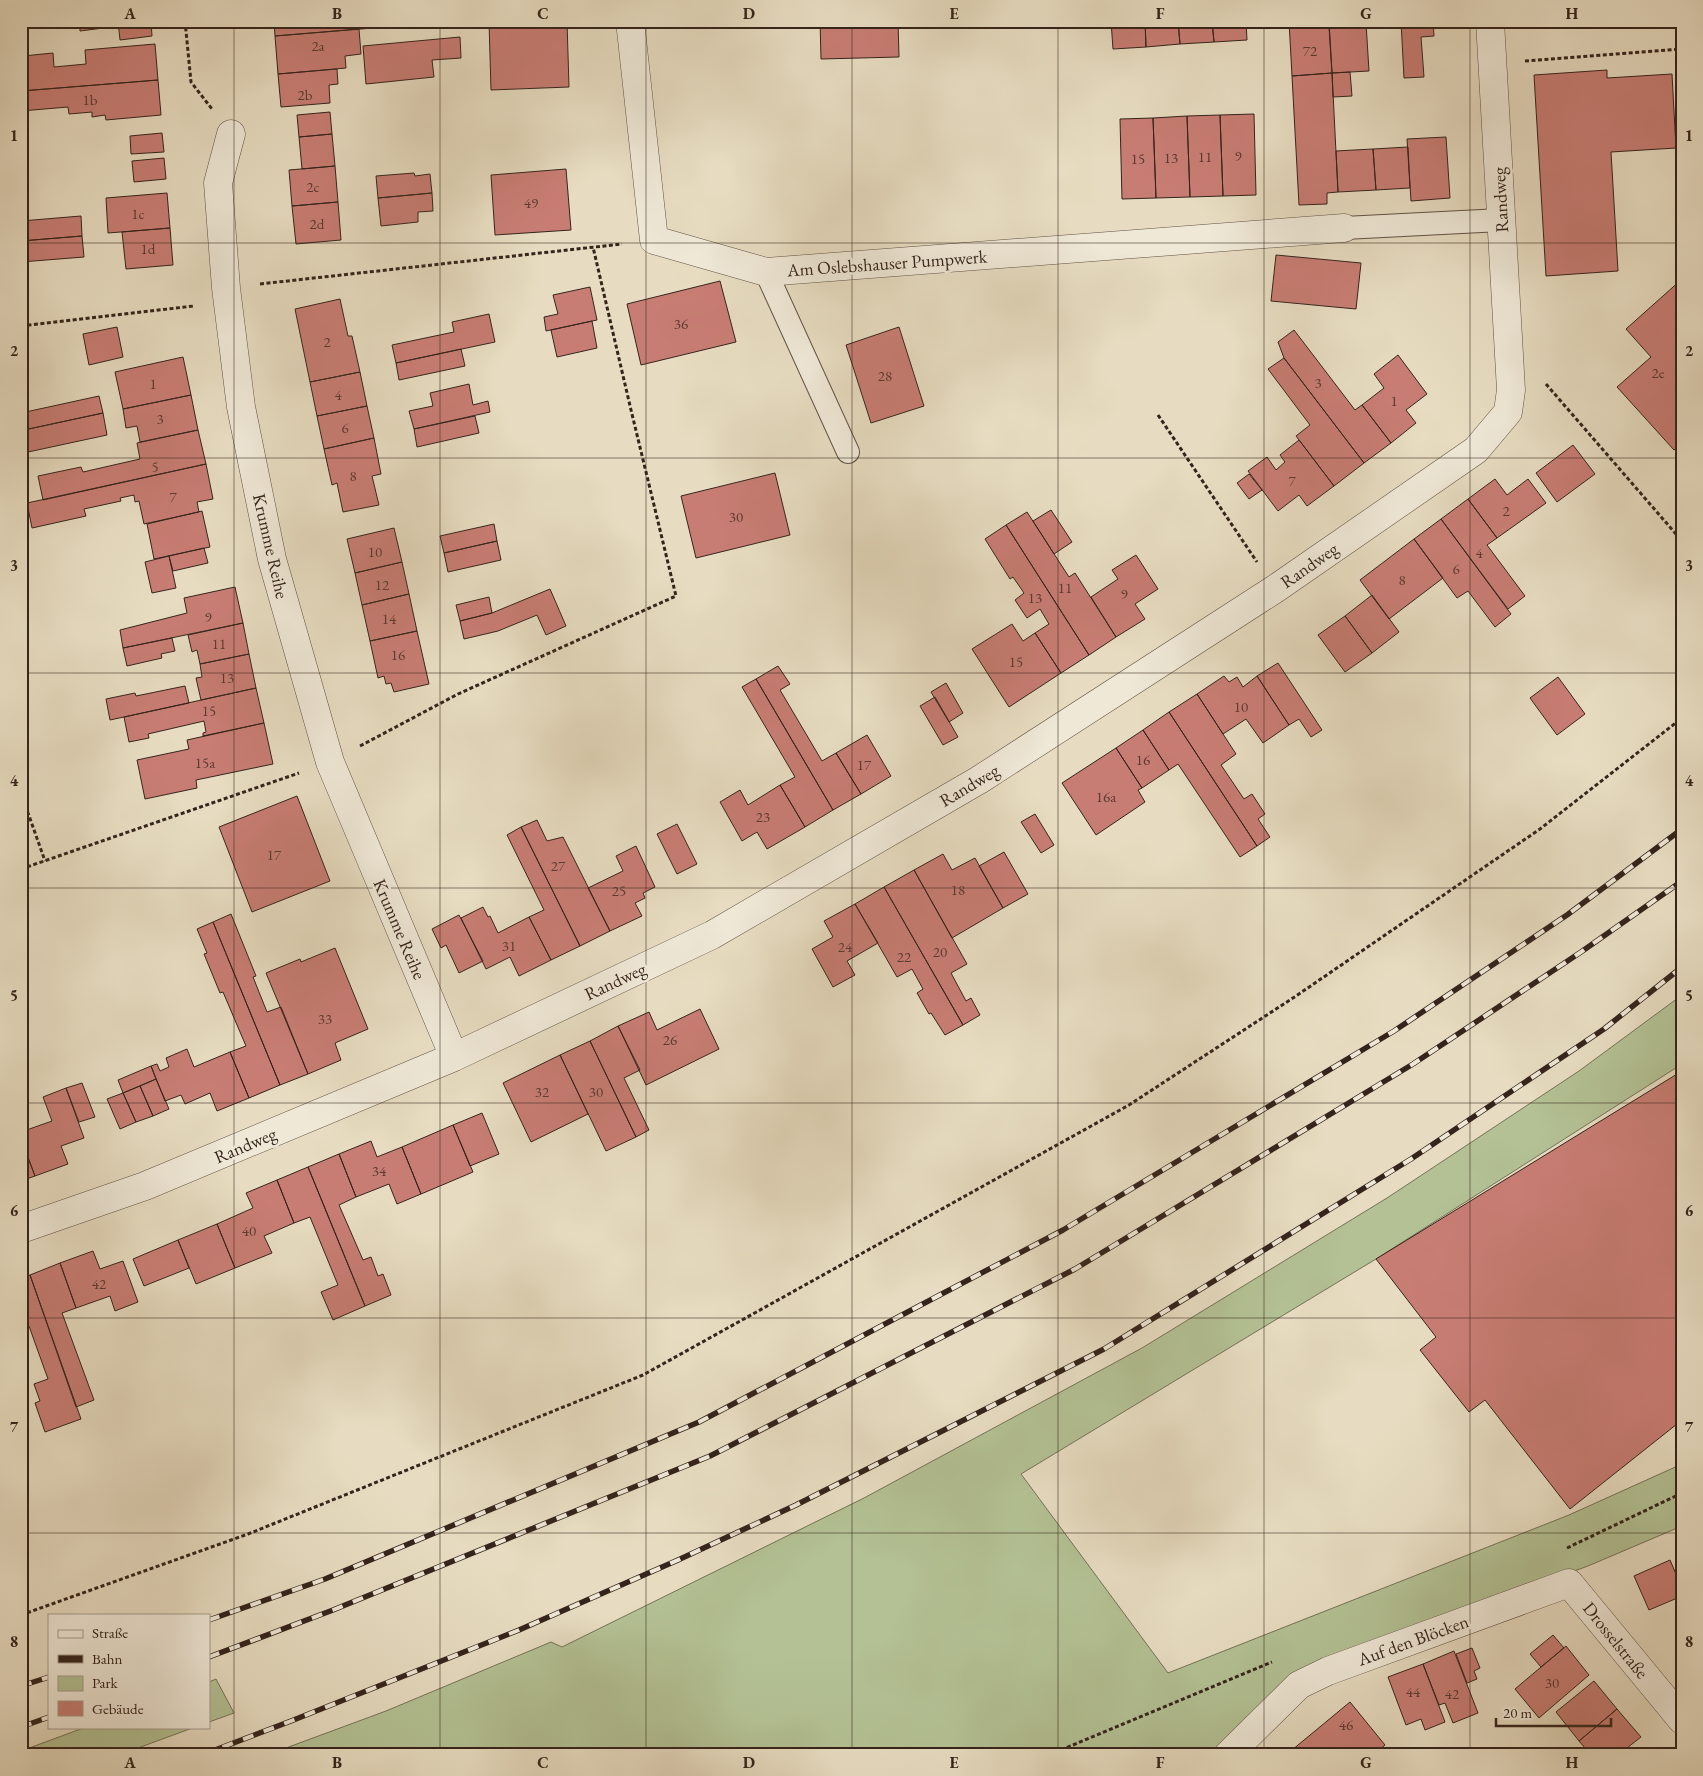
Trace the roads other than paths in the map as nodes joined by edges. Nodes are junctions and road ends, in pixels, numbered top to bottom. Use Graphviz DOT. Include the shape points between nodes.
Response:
graph roads {
  1 [pos="630,21"];
  2 [pos="1490,21"];
  3 [pos="231,134"];
  4 [pos="1501,220"];
  5 [pos="1344,228"];
  6 [pos="766,272"];
  7 [pos="848,452"];
  8 [pos="454,1057"];
  9 [pos="21,1230"];
  10 [pos="1569,1583"];
  11 [pos="1682,1720"];
  12 [pos="1228,1755"];
  1 -- 6 [label="street, Am Oslebshauser Pumpwerk" via="654,240"];
  2 -- 4 [label="street, Randweg"];
  3 -- 8 [label="street, Krumme Reihe" via="218,182 226,294 241,407 272,559 330,762"];
  4 -- 5 [label="lane"];
  4 -- 8 [label="street, Randweg" via="1511,390 1508,412 1476,450 1275,589 979,780 712,936"];
  5 -- 6 [label="street, Am Oslebshauser Pumpwerk"];
  6 -- 7 [label="lane"];
  8 -- 9 [label="street, Randweg" via="145,1186"];
  10 -- 11 [label="street, Drosselstraße"];
  10 -- 12 [label="street, Auf den Blöcken" via="1328,1671 1299,1685"];
}
